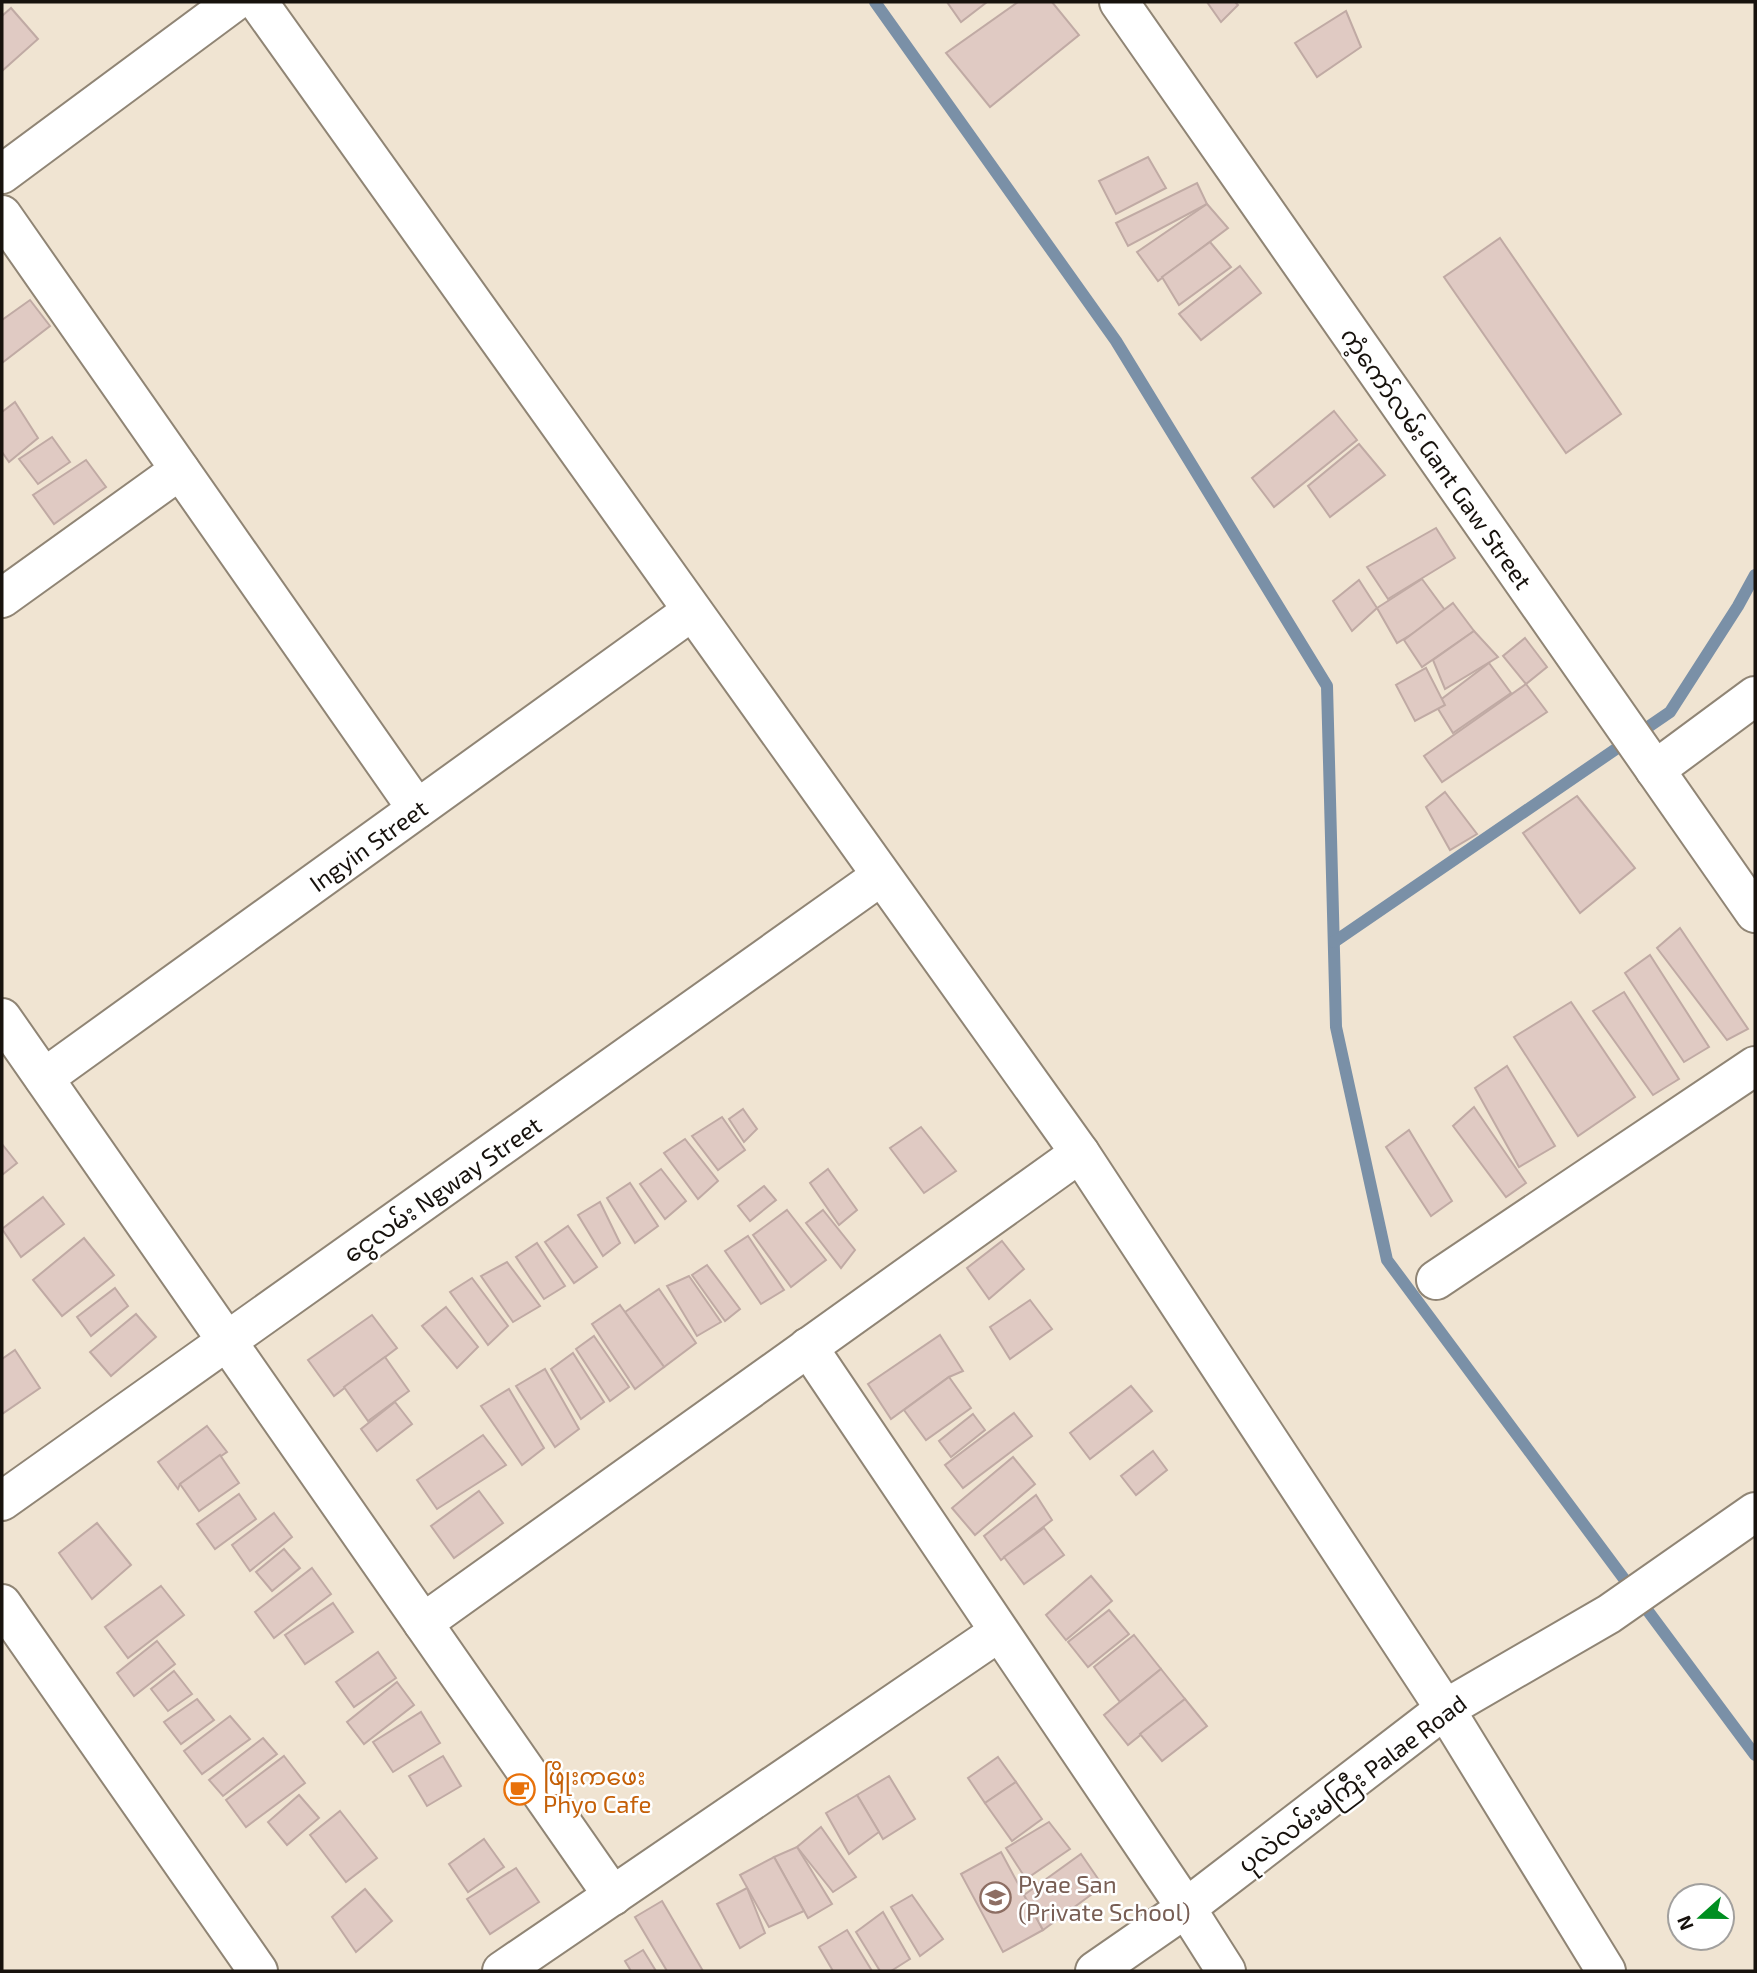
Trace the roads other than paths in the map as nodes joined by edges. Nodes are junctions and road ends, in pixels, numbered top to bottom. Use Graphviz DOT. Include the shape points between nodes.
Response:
graph roads {
  1 [pos="234,2"];
  2 [pos="258,2"];
  3 [pos="1119,2"];
  4 [pos="2,174"];
  5 [pos="2,215"];
  6 [pos="180,470"];
  7 [pos="2,598"];
  8 [pos="692,611"];
  9 [pos="1755,696"];
  10 [pos="1655,770"];
  11 [pos="417,809"];
  12 [pos="881,876"];
  13 [pos="1755,913"];
  14 [pos="2,1018"];
  15 [pos="1755,1066"];
  16 [pos="44,1078"];
  17 [pos="1080,1153"];
  18 [pos="1436,1279"];
  19 [pos="227,1342"];
  20 [pos="808,1347"];
  21 [pos="2,1501"];
  22 [pos="1755,1512"];
  23 [pos="2,1604"];
  24 [pos="423,1623"];
  25 [pos="999,1632"];
  26 [pos="1445,1709"];
  27 [pos="613,1896"];
  28 [pos="1186,1908"];
  29 [pos="258,1971"];
  30 [pos="502,1971"];
  31 [pos="1095,1971"];
  32 [pos="1226,1971"];
  33 [pos="1606,1971"];
  1 -- 4 [label="street"];
  2 -- 8 [label="street"];
  3 -- 10 [label="street, ကံ့ကော်လမ်း Gant Gaw Street"];
  5 -- 6 [label="street"];
  6 -- 7 [label="street"];
  6 -- 11 [label="street"];
  8 -- 11 [label="street, Ingyin Street"];
  8 -- 12 [label="street"];
  9 -- 10 [label="street"];
  10 -- 13 [label="street, ကံ့ကော်လမ်း Gant Gaw Street"];
  11 -- 16 [label="street, Ingyin Street"];
  12 -- 17 [label="street"];
  12 -- 19 [label="street, ငွေလမ်း Ngway Street"];
  14 -- 16 [label="street"];
  15 -- 18 [label="street"];
  16 -- 19 [label="street"];
  17 -- 20 [label="street"];
  17 -- 26 [label="street"];
  19 -- 21 [label="street, ငွေလမ်း Ngway Street"];
  19 -- 24 [label="street"];
  20 -- 24 [label="street"];
  20 -- 25 [label="street"];
  22 -- 26 [label="street, ပုလဲလမ်းမကြီး Palae Road" via="1609,1614"];
  23 -- 29 [label="street"];
  24 -- 27 [label="street"];
  25 -- 27 [label="street"];
  25 -- 28 [label="street"];
  26 -- 28 [label="street, ပုလဲလမ်းမကြီး Palae Road"];
  26 -- 33 [label="street"];
  27 -- 30 [label="street"];
  28 -- 31 [label="street, ပုလဲလမ်းမကြီး Palae Road"];
  28 -- 32 [label="street"];
}
